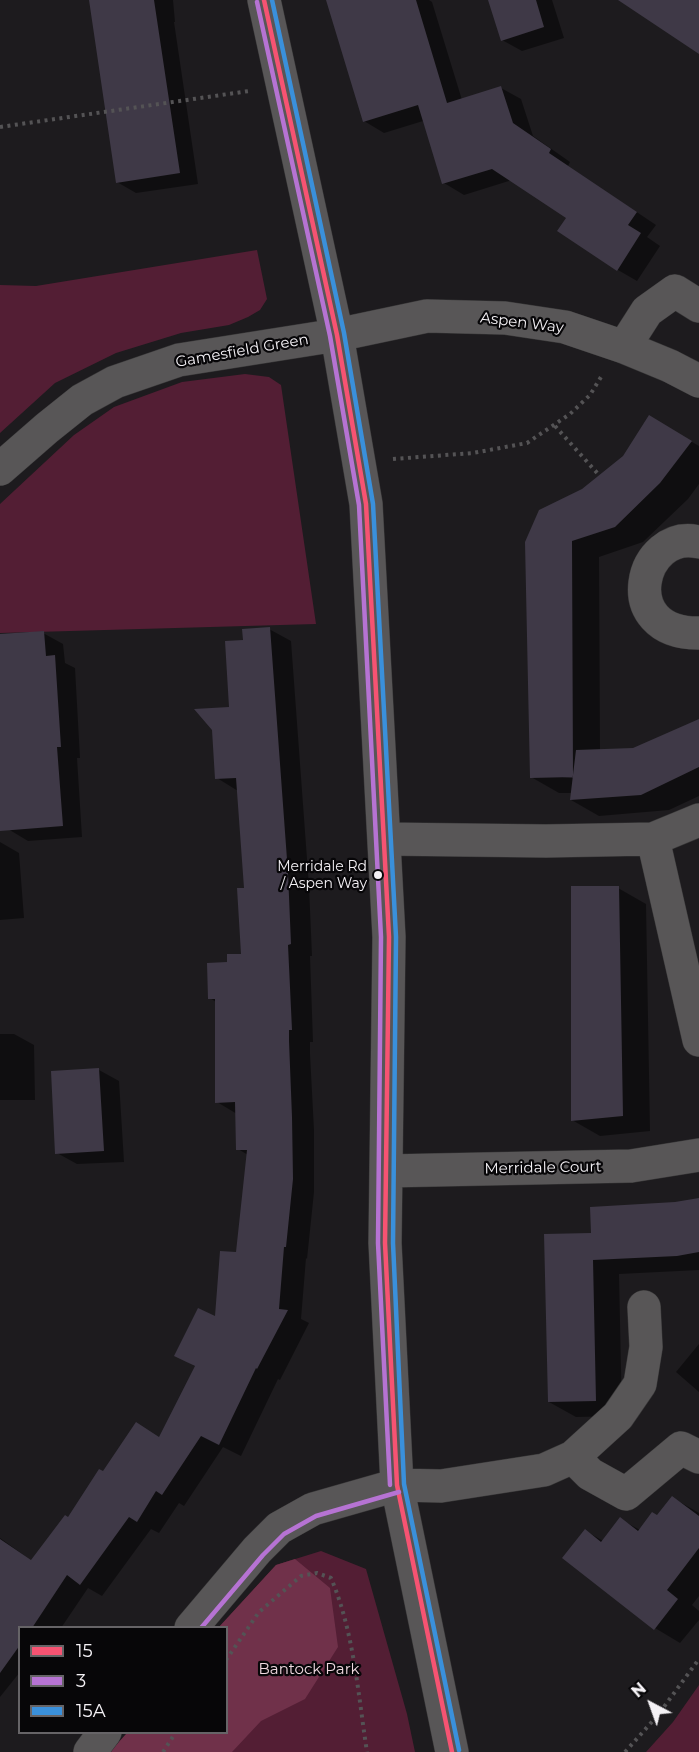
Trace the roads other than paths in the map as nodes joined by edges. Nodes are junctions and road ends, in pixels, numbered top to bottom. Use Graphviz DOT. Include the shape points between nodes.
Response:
graph roads {
  1 [pos="264,0"];
  2 [pos="699,306"];
  3 [pos="337,335"];
  4 [pos="624,347"];
  5 [pos="699,381"];
  6 [pos="0,469"];
  7 [pos="699,542"];
  8 [pos="699,633"];
  9 [pos="699,820"];
  10 [pos="384,839"];
  11 [pos="653,839"];
  12 [pos="699,1040"];
  13 [pos="699,1155"];
  14 [pos="386,1171"];
  15 [pos="644,1307"];
  16 [pos="573,1457"];
  17 [pos="699,1457"];
  18 [pos="397,1485"];
  19 [pos="193,1626"];
  20 [pos="104,1734"];
  21 [pos="90,1752"];
  22 [pos="453,1752"];
  1 -- 3 [label="street"];
  2 -- 4 [label="street" via="675,291 647,311"];
  3 -- 4 [label="street, Aspen Way" via="427,316 505,318 565,327"];
  3 -- 6 [label="street, Gamesfield Green" via="179,360 115,382 82,400"];
  3 -- 10 [label="street" via="366,504"];
  4 -- 5 [label="street, Aspen Way"];
  7 -- 8 [label="street" via="679,543 665,549 653,560 644,590 656,619 684,633"];
  9 -- 11 [label="street"];
  10 -- 11 [label="street"];
  10 -- 14 [label="street" via="389,938"];
  11 -- 12 [label="street"];
  13 -- 14 [label="street, Merridale Court" via="631,1166"];
  14 -- 18 [label="street" via="385,1243"];
  15 -- 16 [label="street" via="645,1347 640,1384 618,1416"];
  16 -- 17 [label="street" via="590,1474 627,1494 681,1448"];
  16 -- 18 [label="street" via="544,1470 464,1483"];
  18 -- 19 [label="street" via="314,1509 279,1527"];
  18 -- 22 [label="street"];
  20 -- 21 [label="street"];
}
